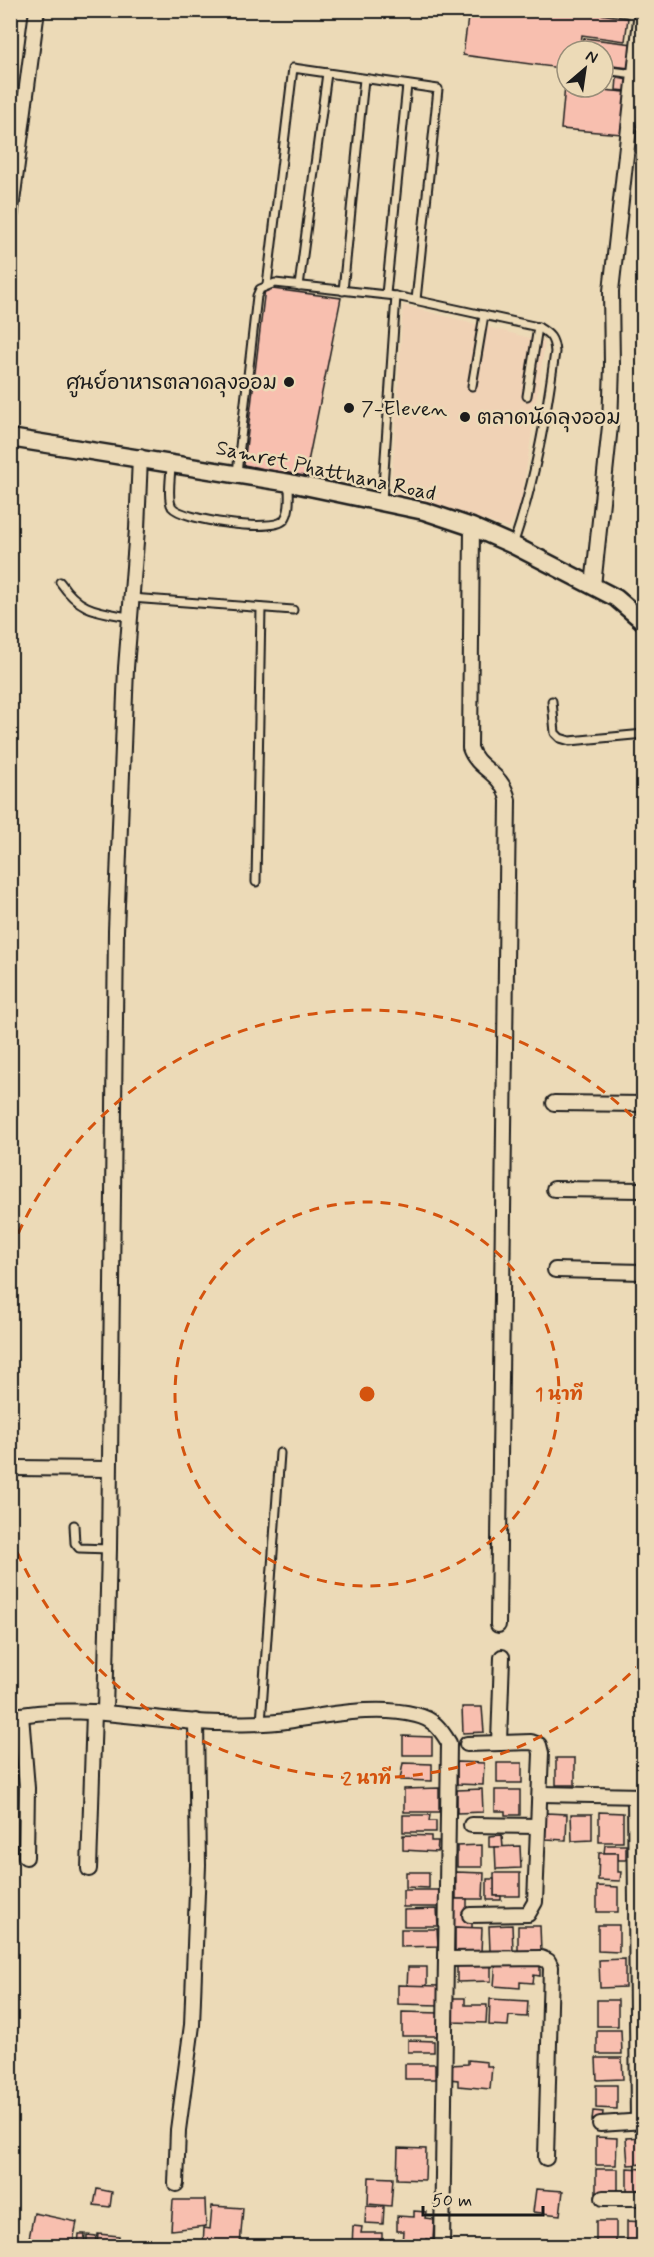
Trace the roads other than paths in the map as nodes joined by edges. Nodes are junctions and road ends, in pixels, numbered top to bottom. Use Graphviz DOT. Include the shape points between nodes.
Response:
graph roads {
  1 [pos="37,10"];
  2 [pos="642,10"];
  3 [pos="615,72"];
  4 [pos="327,73"];
  5 [pos="635,74"];
  6 [pos="364,79"];
  7 [pos="407,85"];
  8 [pos="10,217"];
  9 [pos="267,285"];
  10 [pos="299,286"];
  11 [pos="343,291"];
  12 [pos="386,294"];
  13 [pos="396,296"];
  14 [pos="416,300"];
  15 [pos="484,315"];
  16 [pos="538,327"];
  17 [pos="472,386"];
  18 [pos="527,396"];
  19 [pos="10,438"];
  20 [pos="140,457"];
  21 [pos="171,462"];
  22 [pos="237,474"];
  23 [pos="290,483"];
  24 [pos="382,501"];
  25 [pos="472,527"];
  26 [pos="513,544"];
  27 [pos="60,582"];
  28 [pos="593,586"];
  29 [pos="131,598"];
  30 [pos="261,608"];
  31 [pos="637,608"];
  32 [pos="293,610"];
  33 [pos="129,617"];
  34 [pos="644,622"];
  35 [pos="552,701"];
  36 [pos="644,734"];
  37 [pos="256,882"];
  38 [pos="554,1103"];
  39 [pos="644,1104"];
  40 [pos="554,1189"];
  41 [pos="644,1190"];
  42 [pos="555,1270"];
  43 [pos="644,1272"];
  44 [pos="280,1453"];
  45 [pos="15,1468"];
  46 [pos="109,1469"];
  47 [pos="74,1525"];
  48 [pos="109,1549"];
  49 [pos="498,1625"];
  50 [pos="502,1657"];
  51 [pos="100,1712"];
  52 [pos="16,1716"];
  53 [pos="196,1721"];
  54 [pos="261,1723"];
  55 [pos="499,1742"];
  56 [pos="467,1744"];
  57 [pos="541,1794"];
  58 [pos="639,1796"];
  59 [pos="471,1825"];
  60 [pos="538,1826"];
  61 [pos="26,1857"];
  62 [pos="89,1869"];
  63 [pos="470,1914"];
  64 [pos="640,1951"];
  65 [pos="447,1959"];
  66 [pos="641,2039"];
  67 [pos="641,2121"];
  68 [pos="600,2124"];
  69 [pos="546,2158"];
  70 [pos="176,2184"];
  71 [pos="603,2198"];
  72 [pos="644,2198"];
  73 [pos="442,2247"];
  1 -- 8 [label="street"];
  2 -- 5 [label="street"];
  3 -- 5 [label="lane"];
  4 -- 6 [label="lane"];
  4 -- 9 [label="lane" via="293,68"];
  4 -- 10 [label="lane"];
  5 -- 28 [label="street" via="611,291 610,426"];
  6 -- 7 [label="lane"];
  6 -- 11 [label="lane"];
  7 -- 12 [label="lane"];
  7 -- 14 [label="lane" via="438,89"];
  9 -- 10 [label="lane"];
  9 -- 22 [label="lane" via="257,296"];
  10 -- 11 [label="lane"];
  11 -- 12 [label="lane"];
  12 -- 13 [label="lane"];
  13 -- 14 [label="lane"];
  13 -- 24 [label="lane"];
  14 -- 15 [label="lane"];
  15 -- 16 [label="lane"];
  15 -- 17 [label="lane"];
  16 -- 18 [label="lane"];
  16 -- 26 [label="lane" via="554,341 555,352 536,469"];
  19 -- 20 [label="street, Samret Phatthana Road"];
  20 -- 21 [label="street, Samret Phatthana Road"];
  20 -- 29 [label="street"];
  21 -- 22 [label="street, Samret Phatthana Road"];
  21 -- 23 [label="lane" via="173,508 198,518 279,524 289,510"];
  22 -- 23 [label="street, Samret Phatthana Road"];
  23 -- 24 [label="street, Samret Phatthana Road"];
  24 -- 25 [label="street, Samret Phatthana Road"];
  25 -- 26 [label="street, Samret Phatthana Road"];
  25 -- 49 [label="street" via="470,748 473,756 505,786 508,800"];
  26 -- 28 [label="street, Samret Phatthana Road"];
  27 -- 33 [label="lane" via="76,602 91,610"];
  28 -- 31 [label="street, Samret Phatthana Road"];
  29 -- 30 [label="lane"];
  29 -- 33 [label="street"];
  30 -- 32 [label="lane"];
  30 -- 37 [label="lane"];
  31 -- 34 [label="street, Samret Phatthana Road"];
  33 -- 46 [label="street" via="116,931"];
  35 -- 36 [label="lane" via="555,733 560,738 570,741"];
  38 -- 39 [label="street"];
  40 -- 41 [label="street"];
  42 -- 43 [label="street"];
  44 -- 54 [label="lane"];
  45 -- 46 [label="street"];
  46 -- 48 [label="street"];
  47 -- 48 [label="lane" via="79,1548"];
  48 -- 51 [label="street"];
  50 -- 55 [label="street"];
  51 -- 52 [label="street"];
  51 -- 53 [label="street"];
  51 -- 62 [label="street"];
  52 -- 61 [label="street" via="27,1788"];
  53 -- 54 [label="street"];
  53 -- 70 [label="street" via="198,1865 192,2025 178,2130"];
  54 -- 65 [label="street" via="346,1712 398,1712 415,1714 437,1724 449,1743"];
  55 -- 56 [label="street"];
  55 -- 57 [label="street" via="531,1742 539,1746"];
  57 -- 58 [label="street"];
  57 -- 60 [label="street"];
  58 -- 64 [label="street"];
  59 -- 60 [label="street"];
  60 -- 63 [label="street" via="536,1902 532,1910 528,1914"];
  64 -- 66 [label="street"];
  65 -- 69 [label="street" via="541,1958 551,1967"];
  65 -- 73 [label="street"];
  66 -- 67 [label="street"];
  67 -- 68 [label="street"];
  71 -- 72 [label="street"];
}
